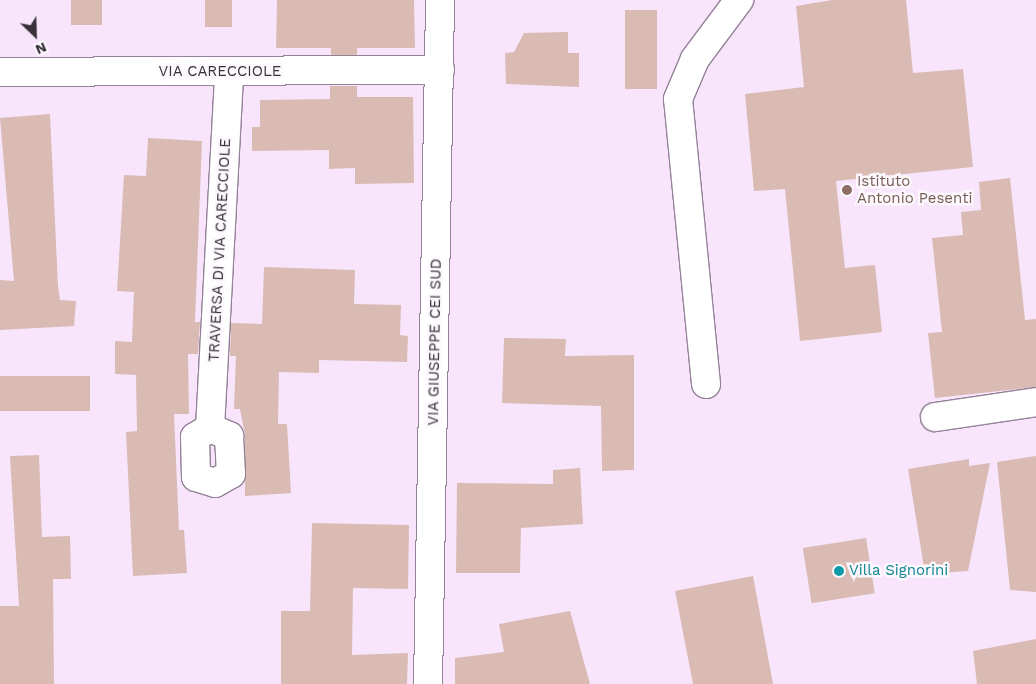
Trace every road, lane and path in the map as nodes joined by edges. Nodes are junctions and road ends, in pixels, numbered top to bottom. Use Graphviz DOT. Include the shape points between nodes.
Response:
graph roads {
  1 [pos="440,0"];
  2 [pos="739,0"];
  3 [pos="440,70"];
  4 [pos="0,72"];
  5 [pos="229,72"];
  6 [pos="706,384"];
  7 [pos="1036,402"];
  8 [pos="935,417"];
  9 [pos="210,428"];
  10 [pos="428,684"];
  1 -- 3 [label="street, VIA GIUSEPPE CEI SUD"];
  2 -- 6 [label="street" via="695,59 678,99"];
  3 -- 5 [label="street, VIA CARECCIOLE"];
  3 -- 10 [label="street, VIA GIUSEPPE CEI SUD"];
  4 -- 5 [label="street, VIA CARECCIOLE"];
  5 -- 9 [label="street, TRAVERSA DI VIA CARECCIOLE"];
  7 -- 8 [label="street"];
}
